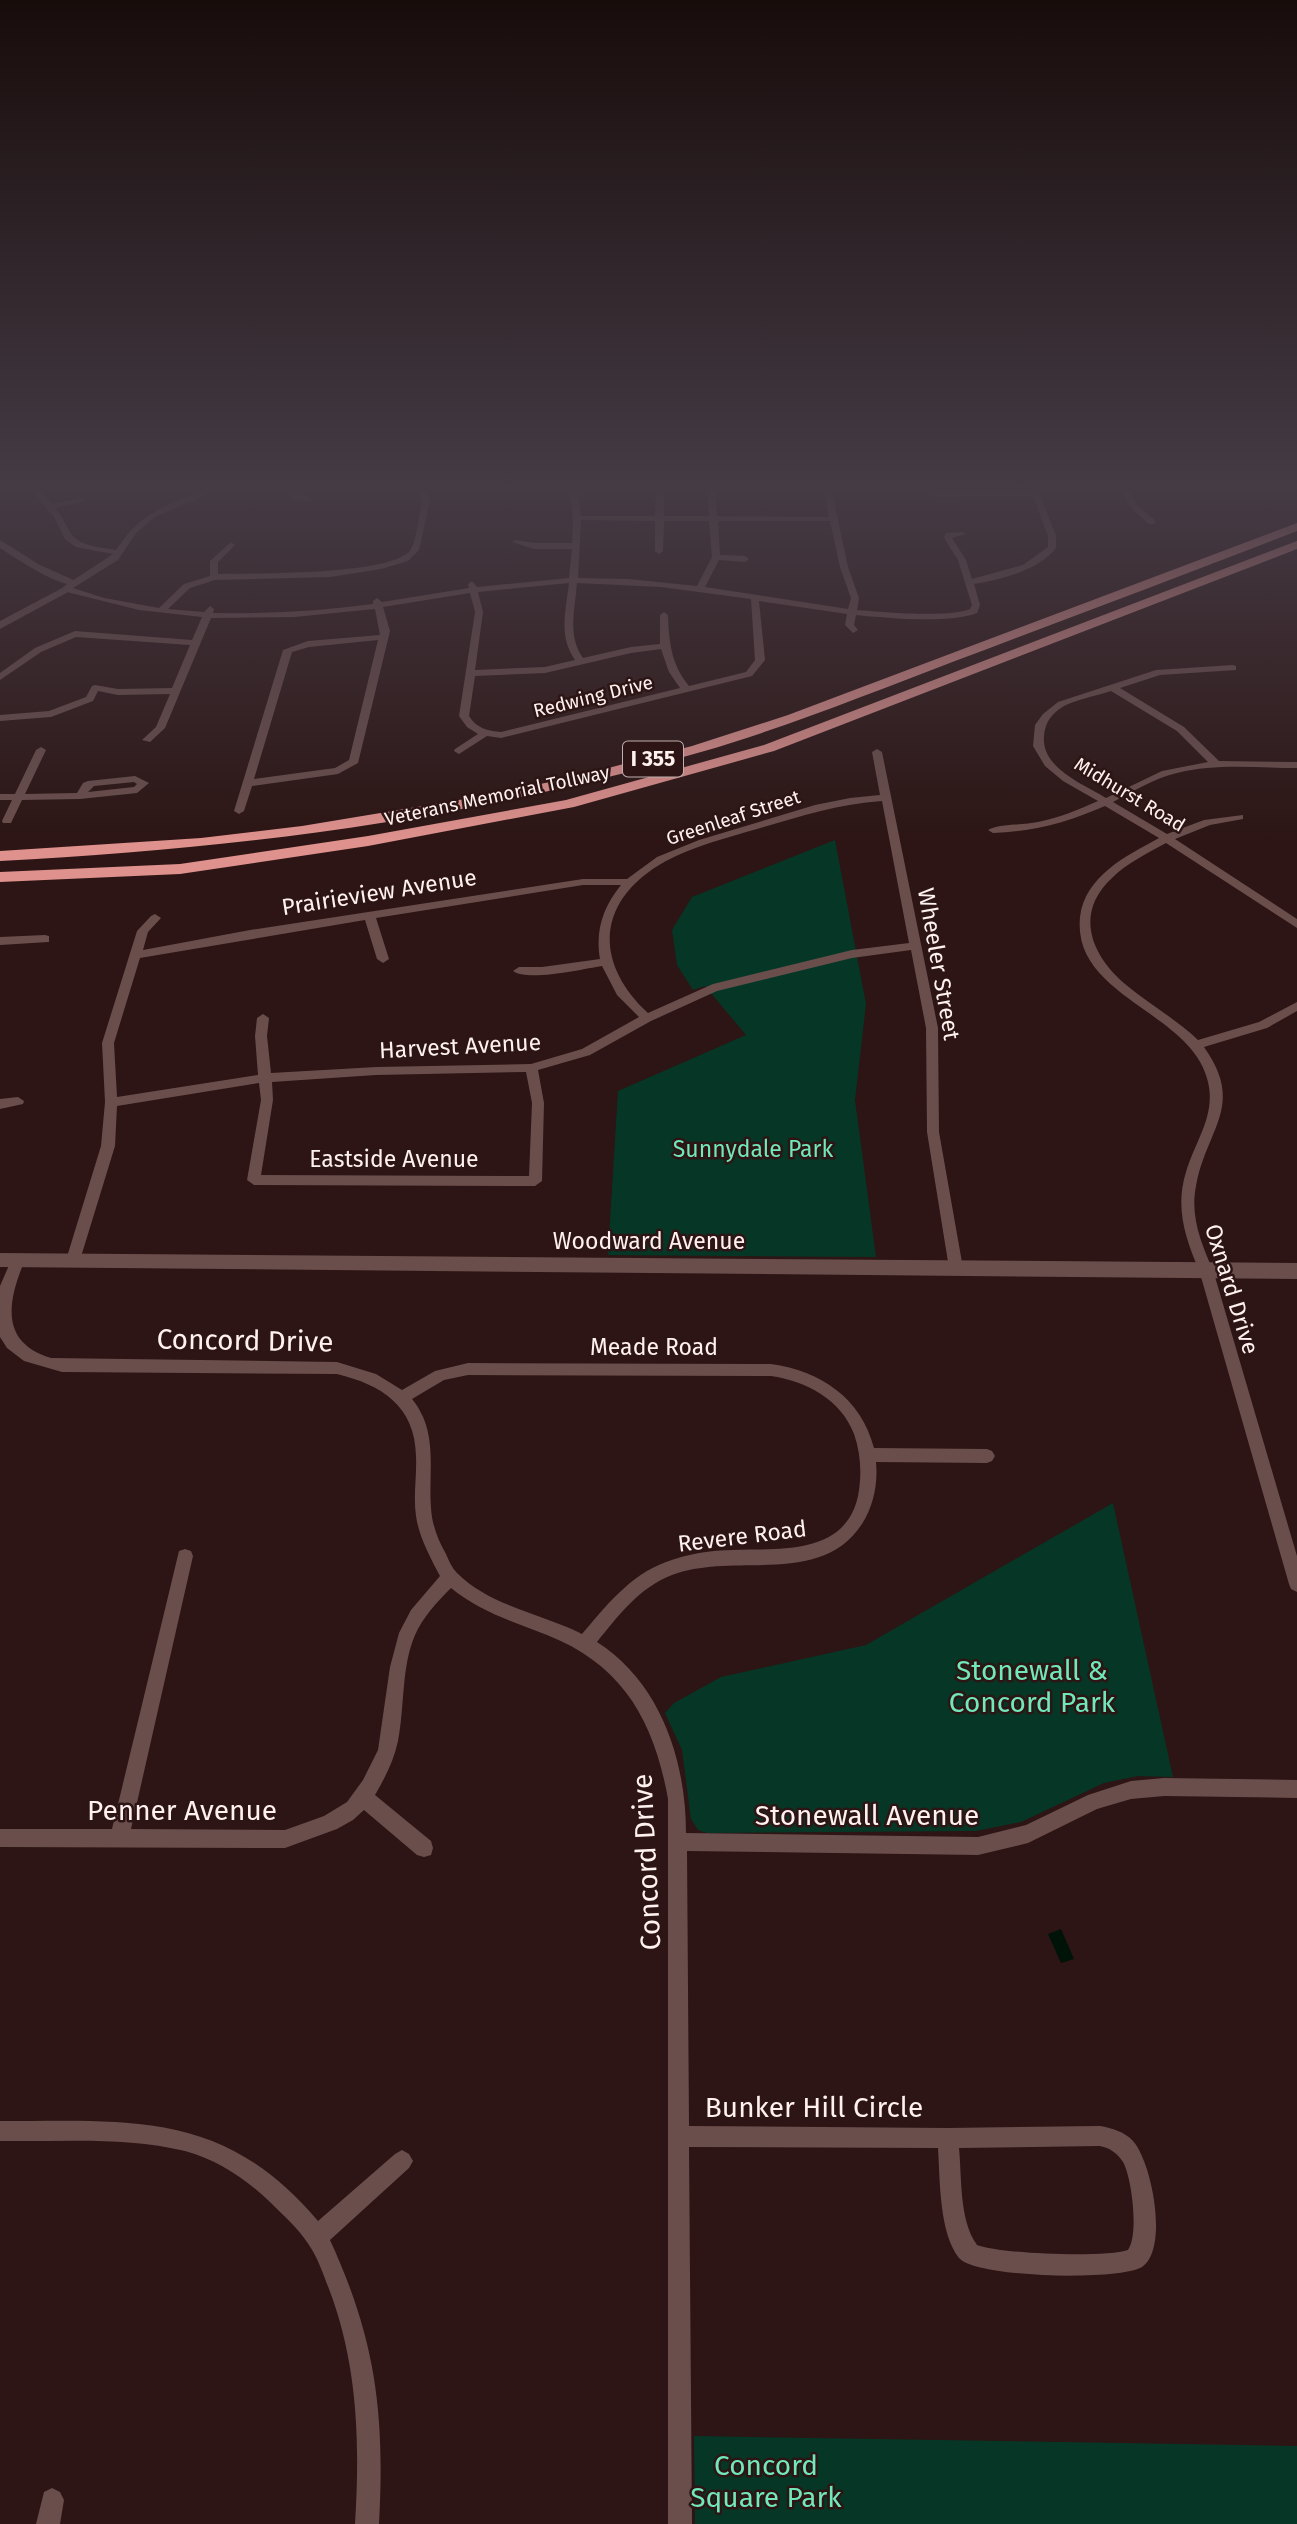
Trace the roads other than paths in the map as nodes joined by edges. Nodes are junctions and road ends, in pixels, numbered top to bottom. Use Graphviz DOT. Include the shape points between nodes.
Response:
graph roads {
  1 [pos="37,605"];
  2 [pos="145,605"];
  3 [pos="167,605"];
  4 [pos="365,605"];
  5 [pos="378,605"];
  6 [pos="477,605"];
  7 [pos="571,605"];
  8 [pos="754,605"];
  9 [pos="810,605"];
  10 [pos="853,605"];
  11 [pos="976,605"];
  12 [pos="1093,605"];
  13 [pos="1142,605"];
  14 [pos="165,607"];
  15 [pos="208,611"];
  16 [pos="853,612"];
  17 [pos="664,615"];
  18 [pos="0,626"];
  19 [pos="853,629"];
  20 [pos="383,637"];
  21 [pos="194,643"];
  22 [pos="664,646"];
  23 [pos="581,662"];
  24 [pos="1233,668"];
  25 [pos="470,673"];
  26 [pos="0,677"];
  27 [pos="1111,687"];
  28 [pos="687,690"];
  29 [pos="176,691"];
  30 [pos="0,718"];
  31 [pos="485,733"];
  32 [pos="147,740"];
  33 [pos="41,750"];
  34 [pos="459,751"];
  35 [pos="877,752"];
  36 [pos="1215,763"];
  37 [pos="1297,765"];
  38 [pos="248,783"];
  39 [pos="80,796"];
  40 [pos="0,797"];
  41 [pos="18,797"];
  42 [pos="887,798"];
  43 [pos="1105,802"];
  44 [pos="239,811"];
  45 [pos="1239,817"];
  46 [pos="7,821"];
  47 [pos="993,830"];
  48 [pos="1165,837"];
  49 [pos="0,856"];
  50 [pos="0,877"];
  51 [pos="629,882"];
  52 [pos="369,915"];
  53 [pos="155,918"];
  54 [pos="1297,924"];
  55 [pos="45,939"];
  56 [pos="0,941"];
  57 [pos="916,946"];
  58 [pos="135,955"];
  59 [pos="383,959"];
  60 [pos="606,961"];
  61 [pos="519,971"];
  62 [pos="1297,1006"];
  63 [pos="263,1018"];
  64 [pos="647,1018"];
  65 [pos="1196,1045"];
  66 [pos="531,1068"];
  67 [pos="266,1078"];
  68 [pos="18,1101"];
  69 [pos="111,1102"];
  70 [pos="0,1104"];
  71 [pos="9,1260"];
  72 [pos="73,1261"];
  73 [pos="956,1268"];
  74 [pos="1206,1270"];
  75 [pos="1297,1271"];
  76 [pos="4,1340"];
  77 [pos="404,1397"];
  78 [pos="868,1455"];
  79 [pos="987,1456"];
  80 [pos="185,1556"];
  81 [pos="450,1577"];
  82 [pos="1297,1584"];
  83 [pos="585,1644"];
  84 [pos="1297,1789"];
  85 [pos="362,1796"];
  86 [pos="0,1838"];
  87 [pos="119,1839"];
  88 [pos="679,1842"];
  89 [pos="424,1848"];
  90 [pos="0,2131"];
  91 [pos="679,2136"];
  92 [pos="948,2138"];
  93 [pos="402,2161"];
  94 [pos="317,2236"];
  95 [pos="52,2500"];
  96 [pos="48,2524"];
  97 [pos="367,2524"];
  98 [pos="680,2524"];
  1 -- 18 [label="street"];
  2 -- 14 [label="street"];
  3 -- 14 [label="street"];
  4 -- 15 [label="street" via="295,614"];
  5 -- 20 [label="street"];
  6 -- 25 [label="street"];
  7 -- 23 [label="street" via="568,636"];
  8 -- 28 [label="street, Redwing Drive" via="758,666 749,674"];
  9 -- 16 [label="street"];
  10 -- 16 [label="street"];
  11 -- 16 [label="street" via="974,611 964,614"];
  12 -- 49 [label="highway, Veterans Memorial Tollway / I 355" via="793,718 568,781 458,806 267,836 175,847"];
  13 -- 50 [label="highway, Veterans Memorial Tollway / I 355" via="769,748 568,804 180,869"];
  14 -- 15 [label="street"];
  15 -- 21 [label="street"];
  16 -- 19 [label="street" via="849,625"];
  17 -- 22 [label="street"];
  20 -- 38 [label="street" via="288,650"];
  20 -- 38 [label="street" via="351,764 338,771"];
  21 -- 26 [label="street" via="74,632"];
  21 -- 29 [label="street"];
  22 -- 23 [label="street"];
  22 -- 28 [label="street" via="670,668"];
  23 -- 25 [label="street" via="534,671"];
  24 -- 27 [label="street, Midhurst Road" via="1166,670"];
  25 -- 31 [label="street" via="464,716 470,726"];
  27 -- 36 [label="street" via="1179,727"];
  27 -- 43 [label="street, Midhurst Road" via="1060,704 1046,716 1037,735 1050,766"];
  28 -- 31 [label="street, Redwing Drive" via="508,735"];
  29 -- 30 [label="street" via="95,688 90,699 51,714"];
  29 -- 32 [label="street" via="160,728"];
  31 -- 34 [label="street"];
  33 -- 41 [label="street"];
  35 -- 42 [label="street, Wheeler Street"];
  36 -- 37 [label="street"];
  36 -- 43 [label="street" via="1158,776"];
  38 -- 44 [label="street"];
  39 -- 39 [label="street" via="133,791 144,783 135,779 92,783"];
  39 -- 41 [label="street"];
  40 -- 41 [label="street"];
  41 -- 46 [label="street"];
  42 -- 51 [label="street, Greenleaf Street" via="824,805 698,844 660,860"];
  42 -- 57 [label="street, Wheeler Street"];
  43 -- 47 [label="street" via="1048,823"];
  43 -- 48 [label="street, Midhurst Road"];
  45 -- 48 [label="street, Oxnard Drive" via="1214,819"];
  48 -- 54 [label="street, Midhurst Road"];
  48 -- 65 [label="street, Oxnard Drive" via="1102,880 1090,899 1084,930 1089,948 1106,972"];
  51 -- 52 [label="street, Prairieview Avenue" via="583,881"];
  51 -- 60 [label="street, Greenleaf Street" via="604,922 601,940"];
  52 -- 58 [label="street, Prairieview Avenue"];
  52 -- 59 [label="street"];
  53 -- 58 [label="street" via="143,931"];
  55 -- 56 [label="street"];
  57 -- 64 [label="street, Harvest Avenue" via="852,954 740,981 692,996"];
  57 -- 73 [label="street, Wheeler Street" via="932,1028 933,1132"];
  58 -- 69 [label="street" via="108,1043"];
  60 -- 61 [label="street"];
  60 -- 64 [label="street, Greenleaf Street" via="615,984"];
  62 -- 65 [label="street" via="1263,1025"];
  63 -- 67 [label="street"];
  64 -- 66 [label="street, Harvest Avenue" via="586,1052"];
  65 -- 74 [label="street, Oxnard Drive" via="1217,1093 1217,1112 1192,1174 1188,1199 1191,1237"];
  66 -- 67 [label="street, Harvest Avenue"];
  66 -- 67 [label="street, Eastside Avenue" via="538,1103 535,1181 254,1180 267,1100"];
  67 -- 69 [label="street, Harvest Avenue"];
  68 -- 70 [label="street"];
  69 -- 72 [label="street" via="108,1146"];
  71 -- 72 [label="main road, Woodward Avenue"];
  71 -- 76 [label="street, Concord Drive" via="1,1313"];
  72 -- 73 [label="main road, Woodward Avenue"];
  73 -- 74 [label="main road, Woodward Avenue"];
  74 -- 75 [label="main road, Woodward Avenue"];
  74 -- 82 [label="street, Oxnard Drive"];
  76 -- 77 [label="street, Concord Drive" via="29,1357 53,1365 337,1368 367,1376"];
  77 -- 78 [label="street, Meade Road" via="440,1375 478,1368 785,1372 835,1394 856,1421"];
  77 -- 81 [label="street, Concord Drive" via="424,1445 423,1519"];
  78 -- 79 [label="street"];
  78 -- 83 [label="street, Revere Road" via="866,1503 855,1524 835,1541 810,1554 789,1558 711,1559 664,1571 618,1604"];
  80 -- 87 [label="street"];
  81 -- 83 [label="street, Concord Drive" via="498,1609"];
  81 -- 85 [label="street, Penner Avenue" via="407,1634 389,1744"];
  83 -- 88 [label="street, Concord Drive" via="618,1667 661,1734 675,1783"];
  84 -- 88 [label="street, Stonewall Avenue" via="1131,1790 1094,1801 1028,1834 978,1846"];
  85 -- 87 [label="street, Penner Avenue" via="353,1809 285,1839"];
  85 -- 89 [label="street"];
  86 -- 87 [label="street, Penner Avenue"];
  88 -- 91 [label="street, Concord Drive"];
  90 -- 94 [label="street" via="146,2133 187,2141 227,2157 253,2174"];
  91 -- 92 [label="street, Bunker Hill Circle"];
  91 -- 98 [label="street, Concord Drive"];
  92 -- 92 [label="street, Bunker Hill Circle" via="958,2228 969,2253 990,2261 1116,2264 1132,2262 1144,2250 1146,2231 1135,2164 1119,2141 1100,2136"];
  93 -- 94 [label="street"];
  94 -- 97 [label="street" via="351,2315 365,2372 371,2435"];
  95 -- 96 [label="street"];
}
